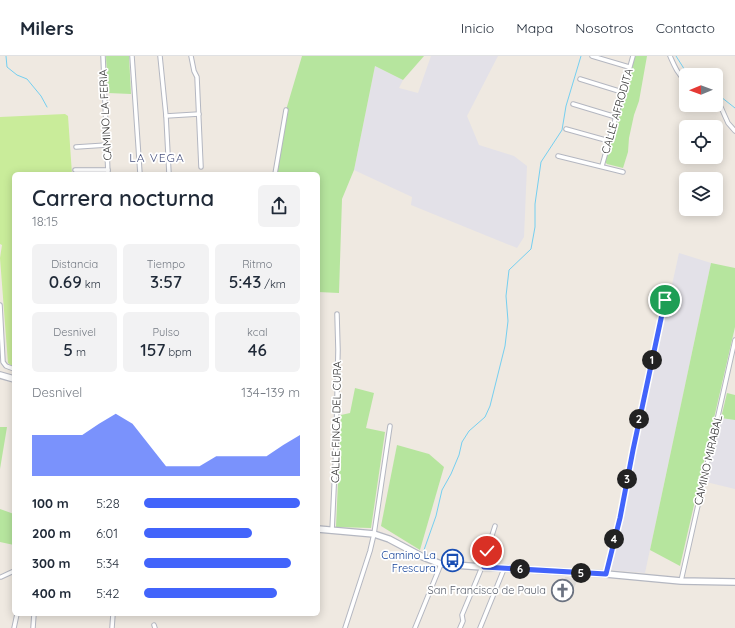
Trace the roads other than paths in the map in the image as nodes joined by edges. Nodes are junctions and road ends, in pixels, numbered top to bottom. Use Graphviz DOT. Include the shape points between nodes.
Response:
graph roads {
  1 [pos="103,56"];
  2 [pos="132,56"];
  3 [pos="160,56"];
  4 [pos="191,56"];
  5 [pos="592,56"];
  6 [pos="633,56"];
  7 [pos="670,56"];
  8 [pos="629,67"];
  9 [pos="679,73"];
  10 [pos="580,79"];
  11 [pos="622,92"];
  12 [pos="573,104"];
  13 [pos="286,110"];
  14 [pos="723,112"];
  15 [pos="198,114"];
  16 [pos="166,116"];
  17 [pos="616,117"];
  18 [pos="566,129"];
  19 [pos="735,132"];
  20 [pos="609,141"];
  21 [pos="106,145"];
  22 [pos="76,147"];
  23 [pos="558,156"];
  24 [pos="602,166"];
  25 [pos="201,168"];
  26 [pos="75,170"];
  27 [pos="108,172"];
  28 [pos="140,172"];
  29 [pos="169,172"];
  30 [pos="275,172"];
  31 [pos="623,172"];
  32 [pos="665,300"];
  33 [pos="0,305"];
  34 [pos="337,314"];
  35 [pos="735,340"];
  36 [pos="12,368"];
  37 [pos="0,375"];
  38 [pos="12,378"];
  39 [pos="390,426"];
  40 [pos="494,526"];
  41 [pos="320,529"];
  42 [pos="332,531"];
  43 [pos="374,534"];
  44 [pos="441,564"];
  45 [pos="483,567"];
  46 [pos="504,568"];
  47 [pos="12,572"];
  48 [pos="606,574"];
  49 [pos="1,577"];
  50 [pos="681,581"];
  51 [pos="735,582"];
  52 [pos="17,616"];
  53 [pos="34,616"];
  54 [pos="113,616"];
  55 [pos="14,628"];
  56 [pos="33,628"];
  57 [pos="112,628"];
  58 [pos="345,628"];
  59 [pos="414,628"];
  60 [pos="460,628"];
  61 [pos="480,628"];
  1 -- 21 [label="street, CAMINO LA FERIA"];
  2 -- 28 [label="street"];
  3 -- 16 [label="street"];
  4 -- 15 [label="street" via="197,77"];
  5 -- 8 [label="street"];
  6 -- 8 [label="street, CALLE AFRODITA"];
  7 -- 9 [label="street"];
  8 -- 11 [label="street, CALLE AFRODITA"];
  10 -- 11 [label="street"];
  11 -- 17 [label="street, CALLE AFRODITA"];
  12 -- 17 [label="street"];
  13 -- 30 [label="street"];
  14 -- 19 [label="street"];
  15 -- 16 [label="street"];
  15 -- 25 [label="street"];
  16 -- 29 [label="street"];
  17 -- 20 [label="street, CALLE AFRODITA"];
  18 -- 20 [label="street"];
  20 -- 24 [label="street, CALLE AFRODITA"];
  21 -- 22 [label="street"];
  21 -- 27 [label="street, CAMINO LA FERIA"];
  23 -- 24 [label="street"];
  24 -- 31 [label="street"];
  26 -- 27 [label="street"];
  32 -- 48 [label="street"];
  33 -- 36 [label="street" via="3,362"];
  34 -- 42 [label="street, CALLE FINCA DEL CURA" via="337,438"];
  35 -- 50 [label="street, CAMINO MIRABAL"];
  37 -- 38 [label="main road"];
  39 -- 43 [label="street"];
  40 -- 45 [label="street"];
  41 -- 42 [label="main road"];
  42 -- 43 [label="main road"];
  43 -- 44 [label="main road"];
  43 -- 58 [label="street"];
  44 -- 45 [label="main road"];
  44 -- 59 [label="street"];
  45 -- 46 [label="main road"];
  45 -- 60 [label="street" via="462,615"];
  46 -- 48 [label="main road"];
  46 -- 61 [label="street"];
  47 -- 49 [label="street"];
  48 -- 50 [label="main road"];
  50 -- 51 [label="main road"];
  52 -- 55 [label="street"];
  53 -- 56 [label="street"];
  54 -- 57 [label="street"];
}
